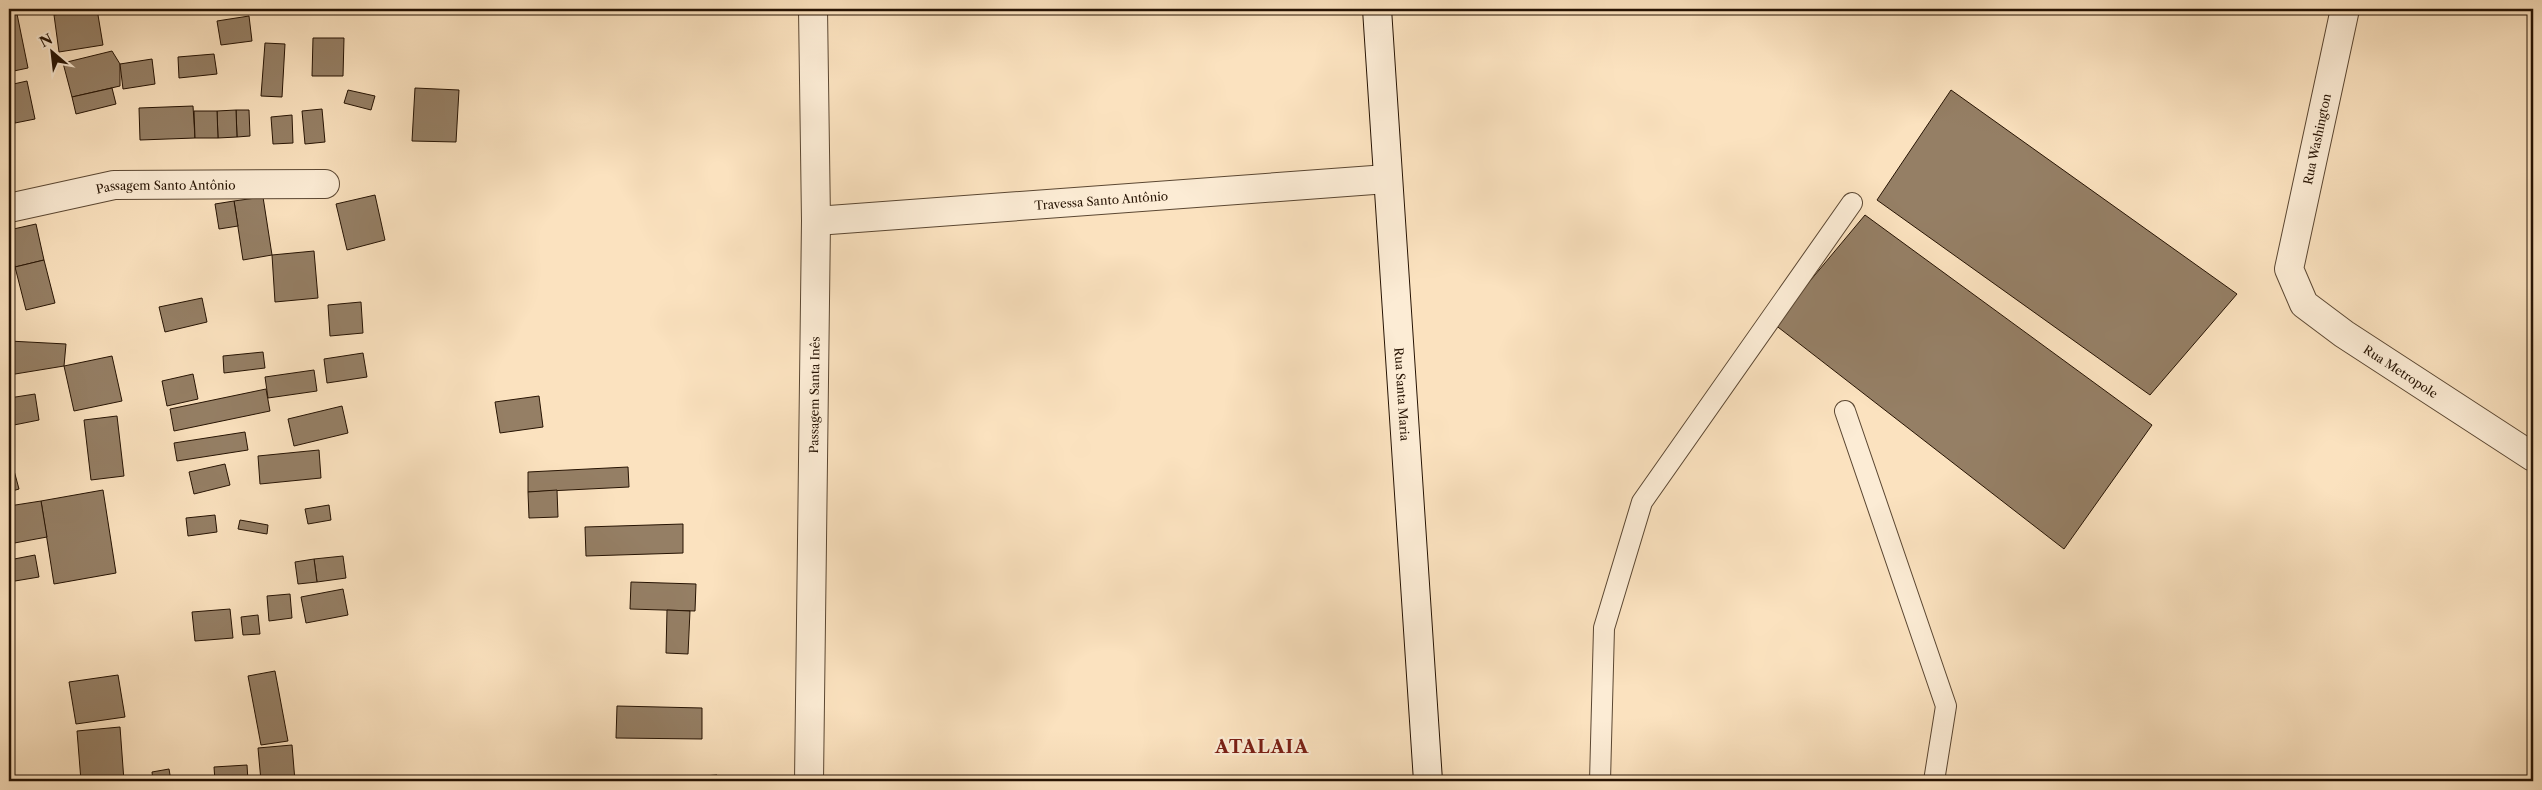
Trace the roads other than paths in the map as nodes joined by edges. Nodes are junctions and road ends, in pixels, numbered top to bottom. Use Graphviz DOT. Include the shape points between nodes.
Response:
graph roads {
  1 [pos="813,9"];
  2 [pos="1377,9"];
  3 [pos="2338,13"];
  4 [pos="1387,178"];
  5 [pos="325,184"];
  6 [pos="1852,203"];
  7 [pos="9,208"];
  8 [pos="816,221"];
  9 [pos="2290,269"];
  10 [pos="1845,411"];
  11 [pos="2533,458"];
  12 [pos="809,781"];
  13 [pos="1428,781"];
  14 [pos="1600,781"];
  15 [pos="1934,781"];
  1 -- 8 [label="street, Passagem Santa Inês"];
  2 -- 4 [label="street, Rua Santa Maria"];
  3 -- 9 [label="street, Rua Washington"];
  4 -- 8 [label="street, Travessa Santo Antônio"];
  4 -- 13 [label="street, Rua Santa Maria"];
  5 -- 7 [label="street, Passagem Santo Antônio" via="114,185"];
  6 -- 14 [label="lane" via="1642,502 1604,628"];
  8 -- 12 [label="street, Passagem Santa Inês"];
  9 -- 11 [label="street, Rua Metropole" via="2304,304 2344,334"];
  10 -- 15 [label="lane" via="1946,706"];
}
